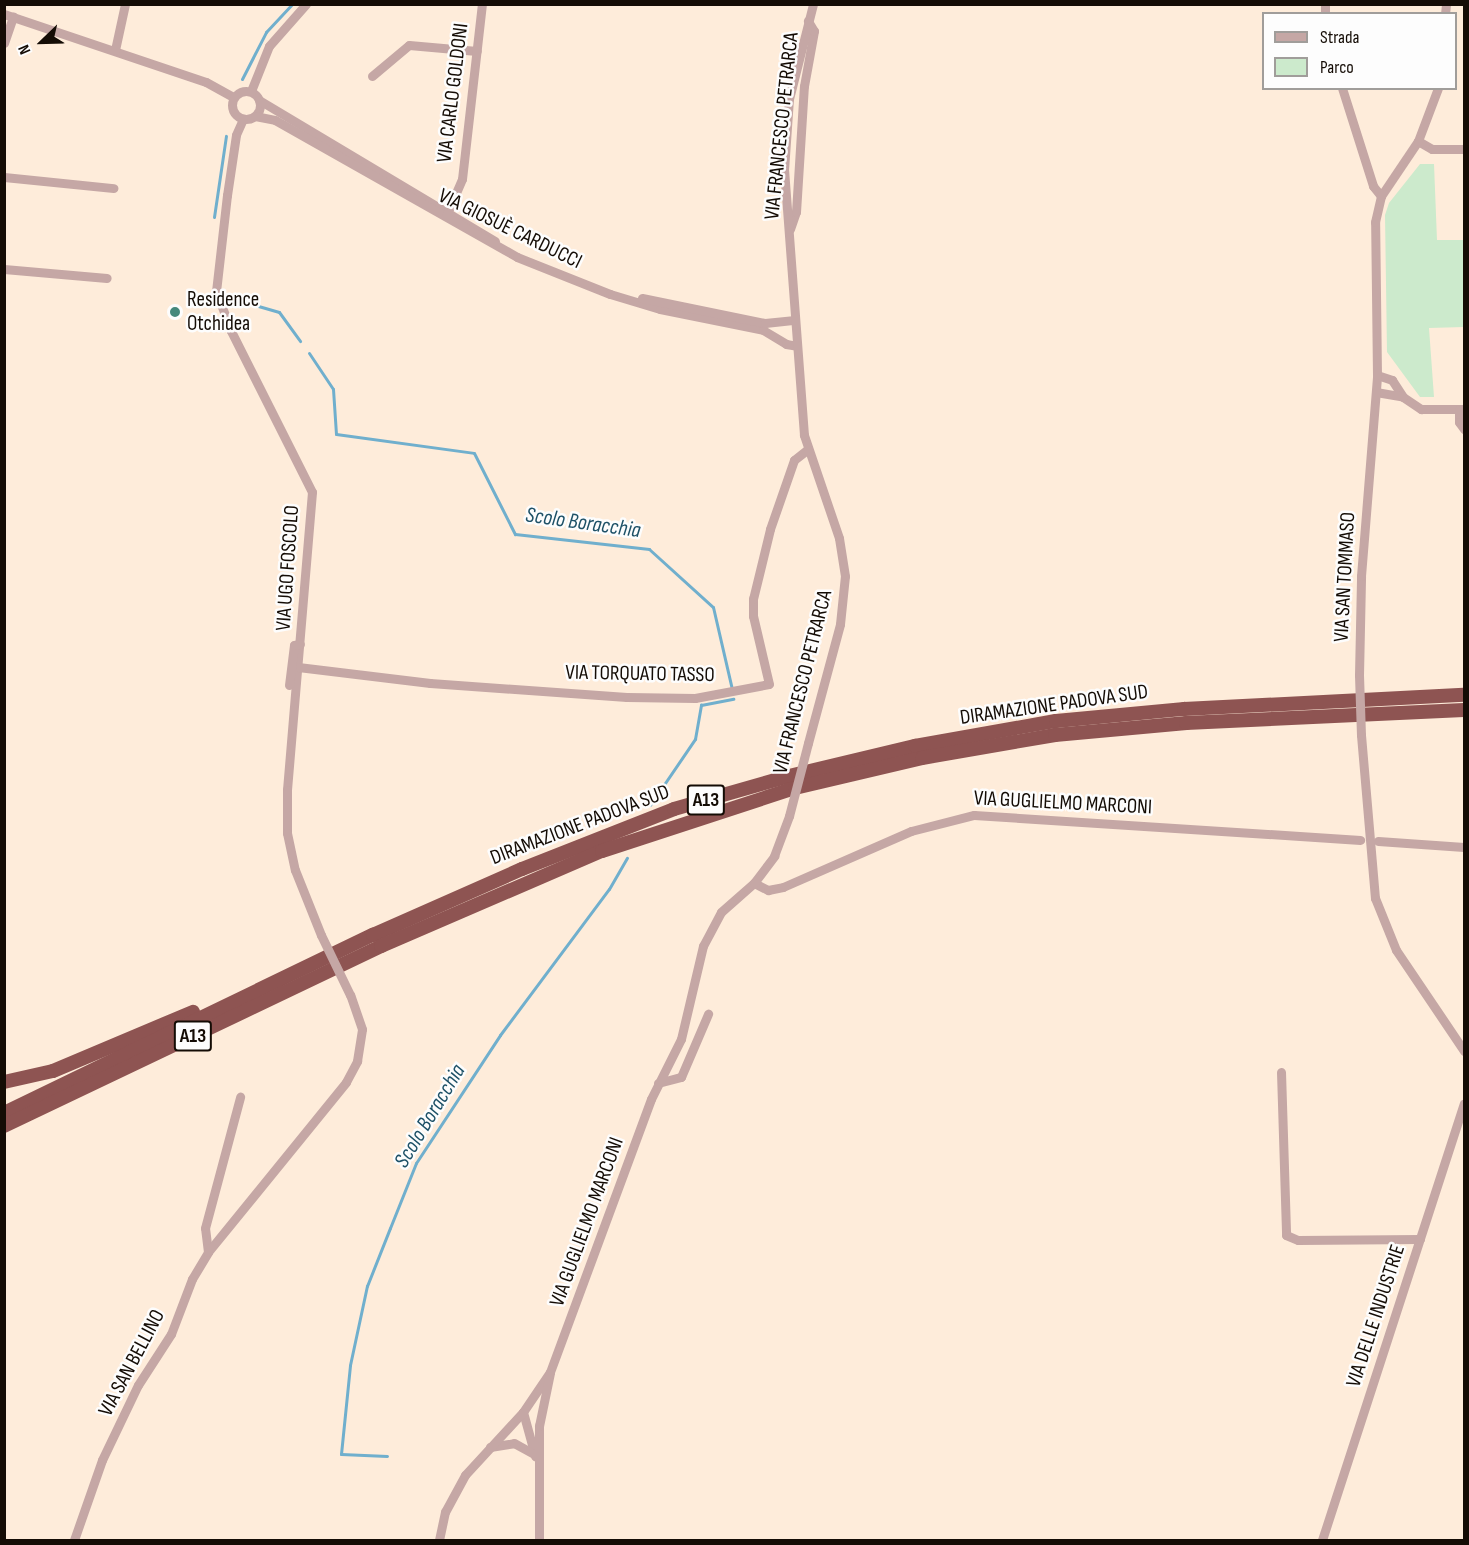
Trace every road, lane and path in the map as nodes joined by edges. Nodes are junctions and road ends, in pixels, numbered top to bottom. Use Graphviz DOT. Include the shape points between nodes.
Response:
graph roads {
  1 [pos="125,4"];
  2 [pos="306,4"];
  3 [pos="482,4"];
  4 [pos="813,4"];
  5 [pos="9,16"];
  6 [pos="808,21"];
  7 [pos="4,43"];
  8 [pos="115,50"];
  9 [pos="477,51"];
  10 [pos="372,76"];
  11 [pos="1343,90"];
  12 [pos="1437,90"];
  13 [pos="251,91"];
  14 [pos="233,97"];
  15 [pos="259,100"];
  16 [pos="255,116"];
  17 [pos="243,119"];
  18 [pos="1418,141"];
  19 [pos="1464,149"];
  20 [pos="4,177"];
  21 [pos="113,188"];
  22 [pos="1381,196"];
  23 [pos="446,216"];
  24 [pos="788,234"];
  25 [pos="4,269"];
  26 [pos="107,278"];
  27 [pos="795,320"];
  28 [pos="797,346"];
  29 [pos="1377,375"];
  30 [pos="1376,392"];
  31 [pos="1403,397"];
  32 [pos="1462,410"];
  33 [pos="1464,429"];
  34 [pos="807,450"];
  35 [pos="300,644"];
  36 [pos="298,667"];
  37 [pos="289,685"];
  38 [pos="1464,695"];
  39 [pos="1464,710"];
  40 [pos="1360,840"];
  41 [pos="1378,841"];
  42 [pos="1464,847"];
  43 [pos="754,883"];
  44 [pos="283,978"];
  45 [pos="708,1014"];
  46 [pos="1464,1051"];
  47 [pos="1281,1072"];
  48 [pos="4,1082"];
  49 [pos="658,1083"];
  50 [pos="240,1097"];
  51 [pos="1464,1103"];
  52 [pos="4,1113"];
  53 [pos="4,1126"];
  54 [pos="1420,1239"];
  55 [pos="208,1252"];
  56 [pos="550,1372"];
  57 [pos="524,1410"];
  58 [pos="539,1426"];
  59 [pos="490,1447"];
  60 [pos="534,1454"];
  61 [pos="538,1466"];
  62 [pos="74,1540"];
  63 [pos="439,1540"];
  64 [pos="539,1540"];
  65 [pos="1322,1540"];
  1 -- 8 [label="street"];
  2 -- 13 [label="street" via="269,46"];
  3 -- 9 [label="street, VIA CARLO GOLDONI"];
  4 -- 6 [label="street, VIA FRANCESCO PETRARCA"];
  5 -- 7 [label="street"];
  5 -- 8 [label="street"];
  6 -- 24 [label="street, VIA FRANCESCO PETRARCA" via="794,70 784,136"];
  6 -- 24 [label="street, VIA FRANCESCO PETRARCA" via="814,31 804,87 796,212"];
  8 -- 14 [label="street" via="206,82"];
  9 -- 10 [label="street" via="409,45"];
  9 -- 23 [label="street, VIA CARLO GOLDONI" via="462,179"];
  11 -- 22 [label="street" via="1373,186"];
  12 -- 18 [label="street"];
  13 -- 14 [label="street" via="243,90"];
  13 -- 15 [label="street"];
  14 -- 17 [label="street" via="233,110"];
  15 -- 16 [label="street"];
  15 -- 23 [label="street, VIA GIOSUÈ CARDUCCI"];
  16 -- 17 [label="street"];
  16 -- 23 [label="street, VIA GIOSUÈ CARDUCCI" via="275,120"];
  17 -- 35 [label="street, VIA UGO FOSCOLO" via="215,271 216,291 231,331 312,492"];
  18 -- 19 [label="street" via="1432,149"];
  18 -- 22 [label="street"];
  20 -- 21 [label="street"];
  22 -- 29 [label="street, VIA SAN TOMMASO" via="1375,222"];
  23 -- 27 [label="street, VIA GIOSUÈ CARDUCCI" via="509,249 623,293 765,323"];
  23 -- 28 [label="street, VIA GIOSUÈ CARDUCCI" via="517,257 579,284 660,309 763,330"];
  24 -- 27 [label="street, VIA FRANCESCO PETRARCA"];
  25 -- 26 [label="street"];
  27 -- 28 [label="street, VIA FRANCESCO PETRARCA"];
  28 -- 34 [label="street, VIA FRANCESCO PETRARCA"];
  29 -- 30 [label="street, VIA SAN TOMMASO"];
  29 -- 31 [label="street" via="1392,380"];
  30 -- 31 [label="street"];
  30 -- 46 [label="street, VIA SAN TOMMASO, bridge" via="1361,576 1359,675 1375,898 1396,950"];
  31 -- 32 [label="street" via="1420,409"];
  32 -- 33 [label="street" via="1459,422"];
  34 -- 36 [label="street, VIA TORQUATO TASSO" via="794,460 770,529 753,599 769,684 695,698 627,697"];
  34 -- 43 [label="street, VIA FRANCESCO PETRARCA, bridge" via="839,538 845,576 840,624 789,816 774,856"];
  35 -- 36 [label="street, VIA UGO FOSCOLO"];
  35 -- 37 [label="street" via="294,645"];
  36 -- 55 [label="street, VIA UGO FOSCOLO, bridge" via="286,790 287,833 295,870 362,1029 357,1061 346,1082"];
  38 -- 44 [label="highway, DIRAMAZIONE PADOVA SUD / A13" via="1184,709 1056,721 915,746 789,776 674,809 522,869"];
  39 -- 53 [label="highway, DIRAMAZIONE PADOVA SUD / A13" via="1186,723 1055,735 922,758 795,788 602,851 381,946"];
  40 -- 43 [label="street, VIA GUGLIELMO MARCONI" via="974,815 911,831 783,887 768,890"];
  41 -- 42 [label="street"];
  43 -- 49 [label="street, VIA GUGLIELMO MARCONI" via="721,912 711,928 703,946 683,1032"];
  44 -- 48 [label="highway" via="53,1071"];
  44 -- 52 [label="highway, DIRAMAZIONE PADOVA SUD / A13"];
  45 -- 49 [label="street" via="681,1077"];
  47 -- 54 [label="street" via="1286,1235 1298,1240"];
  49 -- 56 [label="street, VIA GUGLIELMO MARCONI"];
  50 -- 55 [label="street" via="205,1228"];
  51 -- 54 [label="street, VIA DELLE INDUSTRIE"];
  54 -- 65 [label="street, VIA DELLE INDUSTRIE"];
  55 -- 62 [label="street, VIA SAN BELLINO" via="192,1279 171,1334 138,1385 102,1460"];
  56 -- 57 [label="street, VIA GUGLIELMO MARCONI"];
  56 -- 58 [label="street, VIA GUGLIELMO MARCONI"];
  57 -- 58 [label="street" via="536,1417"];
  57 -- 59 [label="street"];
  57 -- 60 [label="street, VIA GUGLIELMO MARCONI"];
  58 -- 61 [label="street, VIA GUGLIELMO MARCONI"];
  59 -- 60 [label="street" via="514,1443"];
  59 -- 63 [label="street" via="455,1490"];
  60 -- 61 [label="street, VIA GUGLIELMO MARCONI"];
  61 -- 64 [label="street, VIA GUGLIELMO MARCONI"];
}
